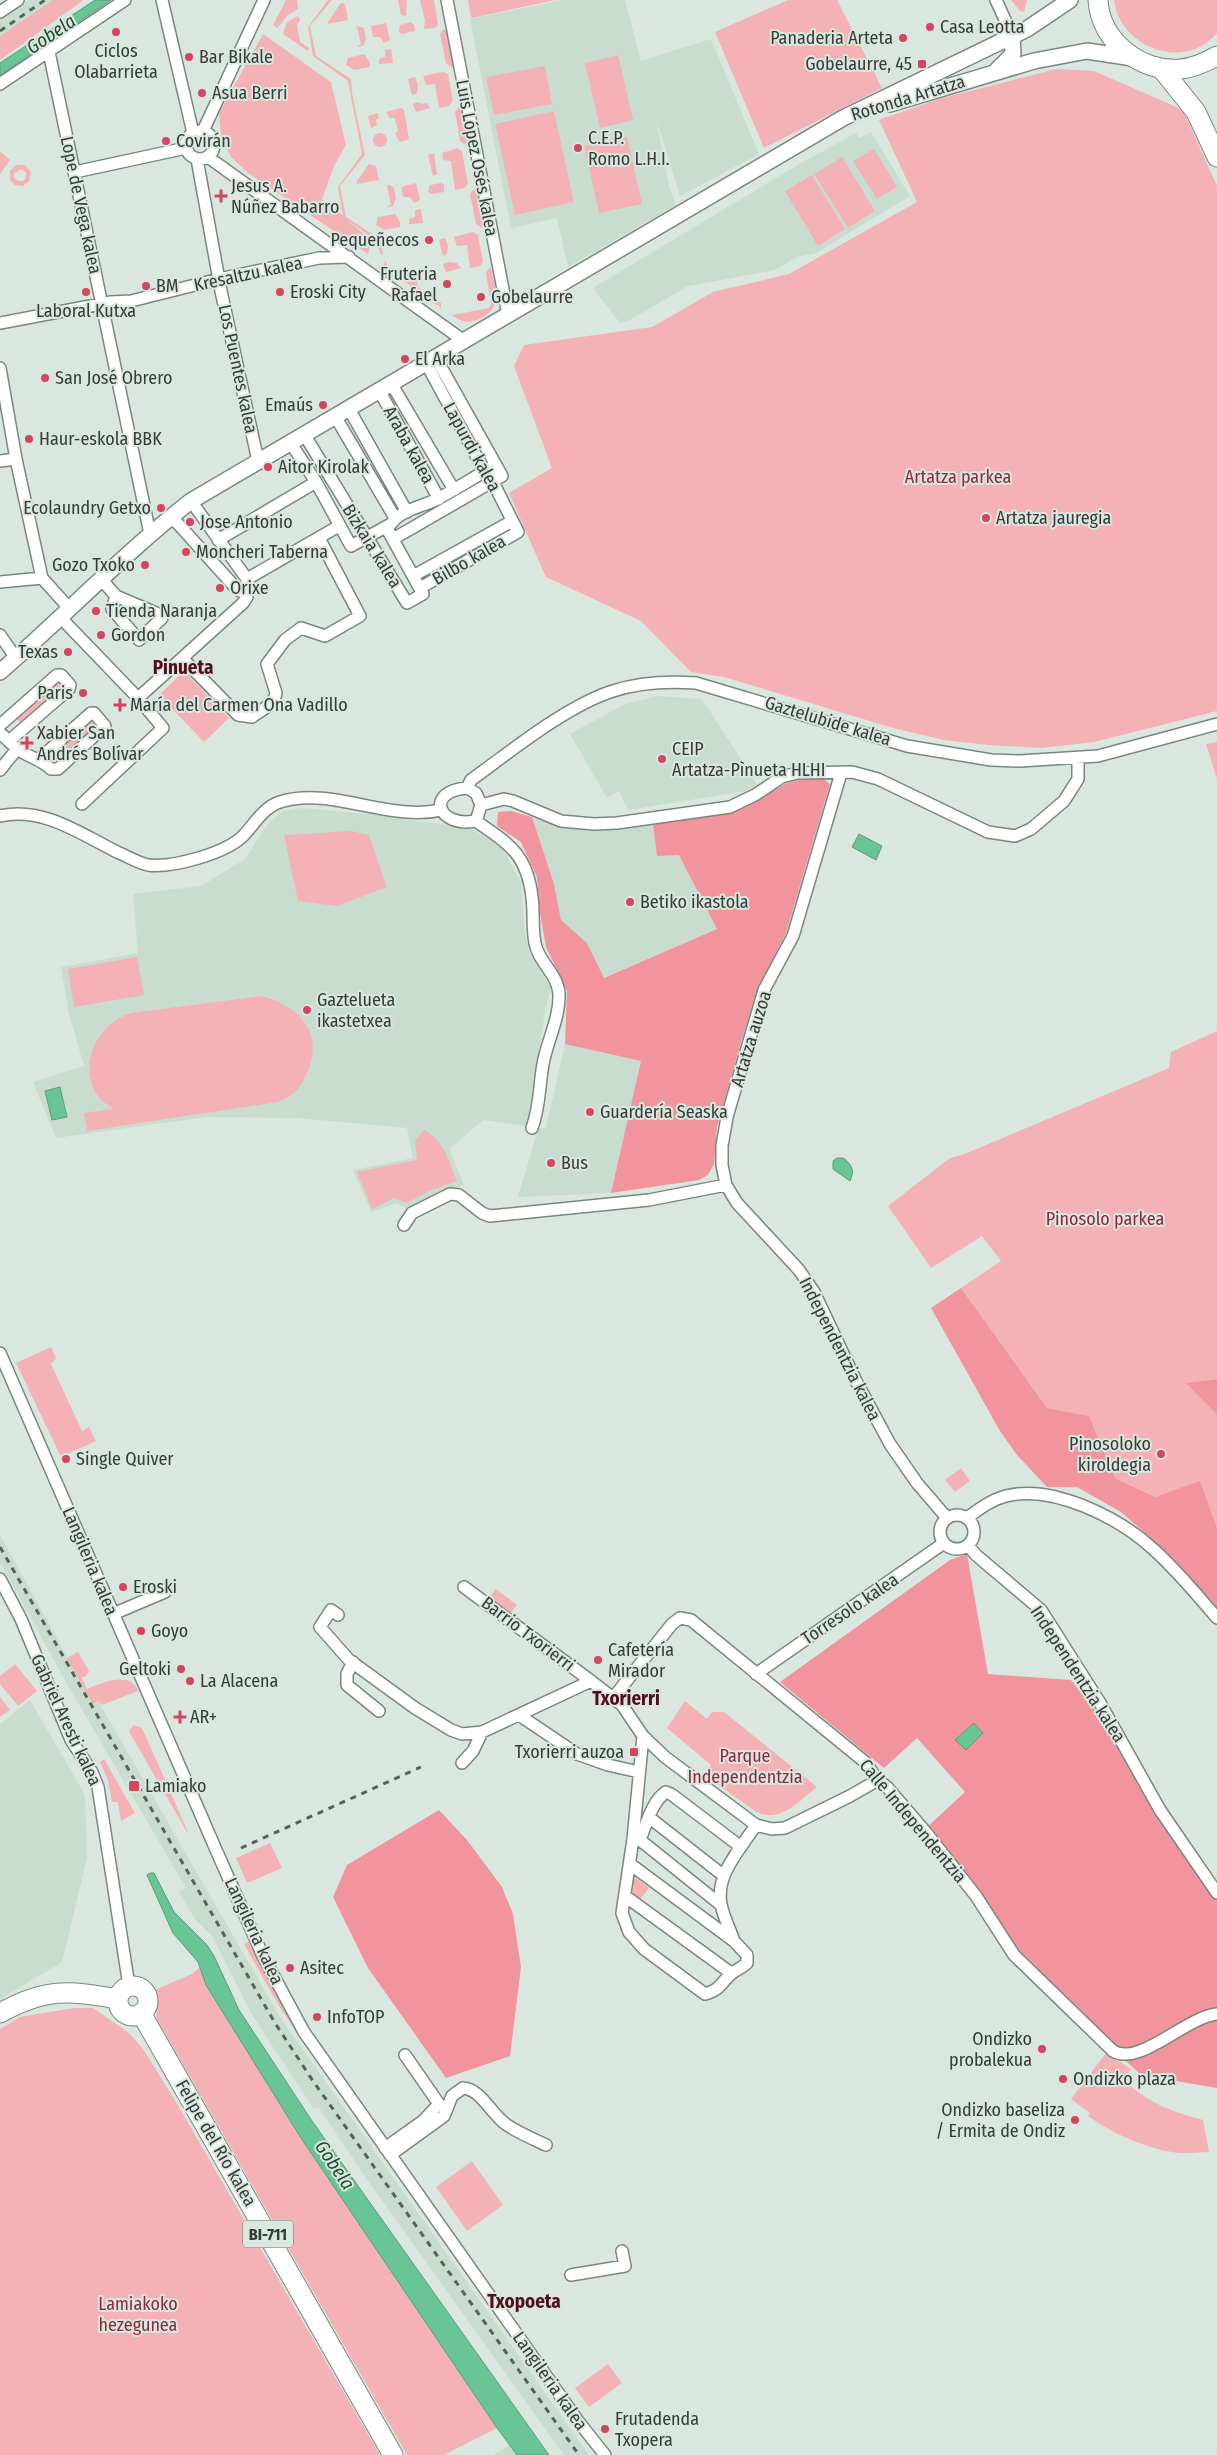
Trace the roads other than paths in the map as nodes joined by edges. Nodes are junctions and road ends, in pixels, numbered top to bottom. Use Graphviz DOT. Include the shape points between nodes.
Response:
graph roads {
  1 [pos="18,0"];
  2 [pos="125,0"];
  3 [pos="162,0"];
  4 [pos="264,0"];
  5 [pos="447,0"];
  6 [pos="996,0"];
  7 [pos="1070,0"];
  8 [pos="1098,0"];
  9 [pos="0,12"];
  10 [pos="1012,35"];
  11 [pos="49,52"];
  12 [pos="1217,56"];
  13 [pos="1133,58"];
  14 [pos="1161,68"];
  15 [pos="996,71"];
  16 [pos="0,84"];
  17 [pos="843,118"];
  18 [pos="198,132"];
  19 [pos="186,148"];
  20 [pos="1217,157"];
  21 [pos="202,158"];
  22 [pos="75,172"];
  23 [pos="349,257"];
  24 [pos="219,279"];
  25 [pos="102,305"];
  26 [pos="508,315"];
  27 [pos="0,323"];
  28 [pos="464,340"];
  29 [pos="431,360"];
  30 [pos="0,368"];
  31 [pos="385,387"];
  32 [pos="349,409"];
  33 [pos="335,416"];
  34 [pos="304,434"];
  35 [pos="290,442"];
  36 [pos="16,459"];
  37 [pos="0,461"];
  38 [pos="258,461"];
  39 [pos="495,465"];
  40 [pos="484,471"];
  41 [pos="497,479"];
  42 [pos="316,482"];
  43 [pos="454,490"];
  44 [pos="439,499"];
  45 [pos="191,501"];
  46 [pos="407,512"];
  47 [pos="171,516"];
  48 [pos="395,518"];
  49 [pos="512,521"];
  50 [pos="339,526"];
  51 [pos="386,527"];
  52 [pos="518,532"];
  53 [pos="150,534"];
  54 [pos="319,538"];
  55 [pos="366,538"];
  56 [pos="393,539"];
  57 [pos="218,540"];
  58 [pos="413,576"];
  59 [pos="42,578"];
  60 [pos="101,579"];
  61 [pos="247,579"];
  62 [pos="0,582"];
  63 [pos="420,588"];
  64 [pos="247,591"];
  65 [pos="116,596"];
  66 [pos="66,613"];
  67 [pos="0,635"];
  68 [pos="16,658"];
  69 [pos="183,659"];
  70 [pos="0,672"];
  71 [pos="138,698"];
  72 [pos="1217,724"];
  73 [pos="0,725"];
  74 [pos="0,733"];
  75 [pos="13,745"];
  76 [pos="1078,758"];
  77 [pos="38,760"];
  78 [pos="0,770"];
  79 [pos="841,772"];
  80 [pos="466,788"];
  81 [pos="82,804"];
  82 [pos="481,805"];
  83 [pos="442,810"];
  84 [pos="0,816"];
  85 [pos="476,821"];
  86 [pos="532,1128"];
  87 [pos="726,1185"];
  88 [pos="404,1225"];
  89 [pos="0,1353"];
  90 [pos="947,1518"];
  91 [pos="967,1518"];
  92 [pos="944,1544"];
  93 [pos="968,1545"];
  94 [pos="0,1578"];
  95 [pos="464,1587"];
  96 [pos="165,1592"];
  97 [pos="113,1614"];
  98 [pos="338,1616"];
  99 [pos="1217,1618"];
  100 [pos="353,1662"];
  101 [pos="756,1674"];
  102 [pos="591,1681"];
  103 [pos="613,1698"];
  104 [pos="379,1711"];
  105 [pos="519,1715"];
  106 [pos="482,1732"];
  107 [pos="643,1736"];
  108 [pos="462,1763"];
  109 [pos="639,1772"];
  110 [pos="878,1780"];
  111 [pos="650,1818"];
  112 [pos="756,1825"];
  113 [pos="637,1839"];
  114 [pos="741,1848"];
  115 [pos="630,1864"];
  116 [pos="724,1876"];
  117 [pos="1217,1894"];
  118 [pos="625,1896"];
  119 [pos="721,1905"];
  120 [pos="734,1941"];
  121 [pos="731,1973"];
  122 [pos="124,1993"];
  123 [pos="0,2013"];
  124 [pos="141,2014"];
  125 [pos="1217,2014"];
  126 [pos="405,2055"];
  127 [pos="546,2145"];
  128 [pos="387,2152"];
  129 [pos="622,2251"];
  130 [pos="571,2275"];
  131 [pos="394,2455"];
  132 [pos="605,2455"];
  1 -- 9 [label="street"];
  2 -- 11 [label="street"];
  3 -- 18 [label="street"];
  4 -- 18 [label="street"];
  5 -- 26 [label="street, Luis López Osés kalea"];
  6 -- 10 [label="street"];
  7 -- 10 [label="street, Rotonda Artatza" via="1027,29"];
  8 -- 13 [label="main road, Rotonda Artatza" via="1106,29"];
  10 -- 15 [label="street" via="1013,54"];
  10 -- 17 [label="street, Rotonda Artatza"];
  11 -- 16 [label="street"];
  11 -- 22 [label="street, Lope de Vega kalea"];
  12 -- 14 [label="main road, Rotonda Artatza" via="1200,65 1181,69"];
  13 -- 14 [label="main road, Rotonda Artatza"];
  13 -- 15 [label="street, Rotonda Artatza" via="1087,51"];
  14 -- 20 [label="main road" via="1196,112"];
  15 -- 17 [label="street, Rotonda Artatza"];
  17 -- 26 [label="street"];
  18 -- 19 [label="street" via="187,139"];
  18 -- 21 [label="street" via="210,135 214,142 213,150"];
  19 -- 21 [label="street" via="190,155"];
  19 -- 22 [label="street"];
  21 -- 23 [label="street"];
  21 -- 24 [label="street, Los Puentes kalea"];
  22 -- 25 [label="street, Lope de Vega kalea"];
  23 -- 24 [label="street, Kresaltzu kalea" via="319,258"];
  23 -- 28 [label="street"];
  24 -- 25 [label="street, Kresaltzu kalea"];
  24 -- 38 [label="street, Los Puentes kalea"];
  25 -- 27 [label="street, Kresaltzu kalea"];
  25 -- 53 [label="street, Lope de Vega kalea"];
  26 -- 28 [label="street"];
  28 -- 29 [label="street"];
  29 -- 31 [label="street"];
  29 -- 39 [label="street, Lapurdi kalea"];
  29 -- 40 [label="street, Lapurdi kalea"];
  30 -- 36 [label="street"];
  31 -- 32 [label="street"];
  31 -- 43 [label="street, Araba kalea"];
  31 -- 44 [label="street, Araba kalea"];
  32 -- 33 [label="street"];
  32 -- 46 [label="street"];
  33 -- 34 [label="street"];
  33 -- 48 [label="street"];
  34 -- 35 [label="street"];
  34 -- 55 [label="street, Bizkaia kalea"];
  35 -- 38 [label="street"];
  35 -- 42 [label="street, Bizkaia kalea"];
  36 -- 37 [label="street"];
  36 -- 59 [label="street"];
  38 -- 45 [label="street"];
  39 -- 40 [label="street"];
  39 -- 41 [label="street, Lapurdi kalea"];
  40 -- 41 [label="street, Lapurdi kalea"];
  40 -- 43 [label="street"];
  41 -- 49 [label="street, Lapurdi kalea"];
  41 -- 56 [label="street"];
  42 -- 50 [label="street, Bizkaia kalea"];
  42 -- 57 [label="street"];
  43 -- 44 [label="street"];
  44 -- 46 [label="street"];
  45 -- 47 [label="street"];
  45 -- 57 [label="street"];
  46 -- 48 [label="street"];
  47 -- 53 [label="street"];
  47 -- 64 [label="street" via="235,587"];
  48 -- 51 [label="street"];
  49 -- 52 [label="street, Lapurdi kalea"];
  49 -- 58 [label="street, Bilbo kalea"];
  50 -- 54 [label="street"];
  50 -- 55 [label="street, Bizkaia kalea" via="351,546"];
  51 -- 55 [label="street"];
  51 -- 56 [label="street, Bizkaia kalea"];
  52 -- 63 [label="street, Bilbo kalea"];
  53 -- 60 [label="street"];
  54 -- 61 [label="street"];
  54 -- 69 [label="street" via="360,616 325,636 301,628 284,640 267,664 276,693 270,703 252,717 238,716"];
  55 -- 63 [label="street, Bizkaia kalea" via="407,603 422,594"];
  56 -- 58 [label="street, Bizkaia kalea"];
  57 -- 61 [label="street"];
  58 -- 63 [label="street, Bizkaia kalea"];
  59 -- 62 [label="street"];
  59 -- 66 [label="street"];
  60 -- 65 [label="street"];
  60 -- 66 [label="street"];
  61 -- 64 [label="street"];
  64 -- 69 [label="street" via="242,603"];
  66 -- 68 [label="street"];
  66 -- 71 [label="street"];
  67 -- 68 [label="street"];
  68 -- 70 [label="street"];
  69 -- 71 [label="street"];
  71 -- 81 [label="street" via="163,728"];
  72 -- 76 [label="street, Gaztelubide kalea" via="1123,750"];
  73 -- 75 [label="street" via="57,675 70,685"];
  74 -- 75 [label="street"];
  75 -- 77 [label="street"];
  75 -- 78 [label="street"];
  76 -- 79 [label="street" via="1078,778 1064,801 1031,829 1015,836 988,832 878,778"];
  76 -- 80 [label="street, Gaztelubide kalea" via="991,760 906,746 696,682 674,681 612,691 577,706 472,780"];
  77 -- 77 [label="street" via="51,769 58,769 105,726 91,713"];
  79 -- 82 [label="street" via="797,773 782,777 756,795 730,807 617,823 561,820 504,799"];
  79 -- 87 [label="street, Artatza auzoa" via="793,936 764,990 727,1117 722,1146"];
  80 -- 82 [label="street" via="476,793"];
  80 -- 83 [label="street" via="454,789 444,796"];
  82 -- 85 [label="street"];
  83 -- 84 [label="street" via="407,812 304,798 280,802 271,806 232,845 193,859 148,865 60,823 33,815 14,813"];
  83 -- 85 [label="street" via="451,820"];
  85 -- 86 [label="street" via="521,857 528,872 533,898 535,945 554,977 559,994"];
  87 -- 88 [label="street" via="648,1200 490,1216 459,1194 450,1194 412,1213"];
  87 -- 90 [label="street, Independentzia kalea" via="750,1220 799,1270 814,1292 852,1374 890,1444"];
  89 -- 97 [label="street, Langileria kalea"];
  90 -- 91 [label="street" via="958,1515"];
  90 -- 92 [label="street" via="940,1528"];
  91 -- 93 [label="street" via="974,1530"];
  91 -- 99 [label="street" via="994,1500 1018,1494 1053,1498 1082,1506 1120,1524 1153,1549"];
  92 -- 93 [label="street" via="953,1549"];
  92 -- 101 [label="street, Torresolo kalea"];
  93 -- 117 [label="street, Independentzia kalea" via="1041,1610 1152,1794"];
  94 -- 122 [label="street, Gabriel Aresti kalea" via="21,1619 71,1740 98,1787"];
  95 -- 102 [label="street, Barrio Txorierri"];
  96 -- 97 [label="street"];
  97 -- 128 [label="street, Langileria kalea" via="263,1956 304,2032"];
  98 -- 100 [label="street, Barrio Txorierri" via="331,1610 320,1627"];
  100 -- 104 [label="street" via="346,1674 347,1685"];
  100 -- 106 [label="street, Barrio Txorierri" via="450,1730 462,1734"];
  101 -- 103 [label="street, Calle Independentzia" via="691,1620 680,1618"];
  101 -- 110 [label="street, Calle Independentzia" via="865,1762"];
  102 -- 103 [label="street, Barrio Txorierri"];
  102 -- 105 [label="street, Barrio Txorierri"];
  103 -- 107 [label="street, Barrio Txorierri" via="622,1705"];
  105 -- 106 [label="street, Barrio Txorierri"];
  105 -- 109 [label="street" via="576,1754"];
  106 -- 108 [label="street"];
  107 -- 109 [label="street"];
  107 -- 112 [label="street, Barrio Txorierri" via="665,1757"];
  109 -- 113 [label="street"];
  110 -- 112 [label="street, Barrio Txorierri" via="785,1828"];
  110 -- 125 [label="street, Calle Independentzia" via="924,1830 976,1896 1014,1955 1113,2051 1125,2055 1143,2051 1194,2020"];
  111 -- 113 [label="street"];
  111 -- 114 [label="street" via="666,1792"];
  111 -- 116 [label="street"];
  112 -- 114 [label="street"];
  113 -- 115 [label="street"];
  113 -- 119 [label="street"];
  114 -- 116 [label="street"];
  115 -- 118 [label="street"];
  115 -- 120 [label="street"];
  116 -- 119 [label="street" via="720,1887"];
  118 -- 121 [label="street"];
  118 -- 121 [label="street" via="622,1913 629,1932 644,1949 705,1994 718,1990"];
  119 -- 120 [label="street"];
  120 -- 121 [label="street" via="747,1955 747,1963"];
  122 -- 123 [label="main road" via="62,1992 34,1997"];
  122 -- 124 [label="main road" via="121,2010 125,2014"];
  122 -- 124 [label="main road" via="140,1987 147,1995 148,2005"];
  124 -- 131 [label="main road, Felipe del Río kalea / BI-711"];
  126 -- 128 [label="street" via="439,2104"];
  127 -- 128 [label="street" via="507,2125 492,2113 478,2093 462,2088 452,2096 444,2116"];
  128 -- 132 [label="street, Langileria kalea"];
  129 -- 130 [label="street" via="626,2266"];
}
